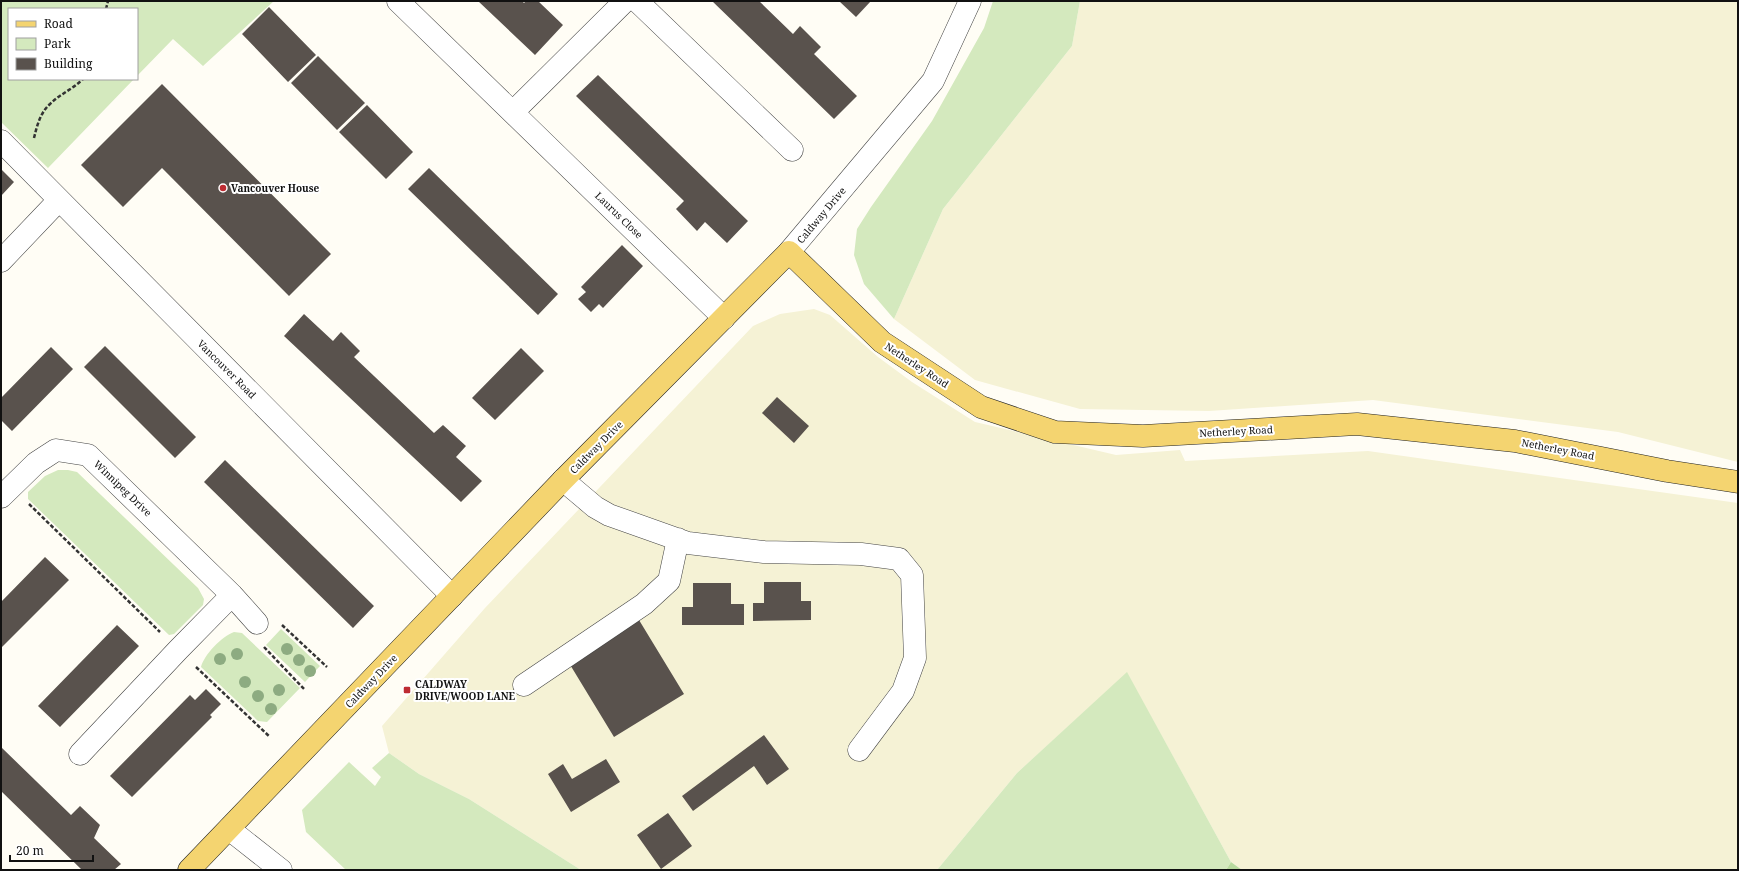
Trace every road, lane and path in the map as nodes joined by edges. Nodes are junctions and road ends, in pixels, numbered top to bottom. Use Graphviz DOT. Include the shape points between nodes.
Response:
graph roads {
  1 [pos="398,1"];
  2 [pos="625,1"];
  3 [pos="637,1"];
  4 [pos="970,1"];
  5 [pos="82,80"];
  6 [pos="513,112"];
  7 [pos="1,141"];
  8 [pos="792,150"];
  9 [pos="30,170"];
  10 [pos="59,200"];
  11 [pos="789,252"];
  12 [pos="1,262"];
  13 [pos="724,318"];
  14 [pos="563,480"];
  15 [pos="1738,482"];
  16 [pos="6,492"];
  17 [pos="678,539"];
  18 [pos="232,596"];
  19 [pos="452,596"];
  20 [pos="257,623"];
  21 [pos="178,650"];
  22 [pos="327,667"];
  23 [pos="524,685"];
  24 [pos="305,690"];
  25 [pos="270,737"];
  26 [pos="858,750"];
  27 [pos="80,754"];
  28 [pos="229,829"];
  29 [pos="189,870"];
  30 [pos="281,870"];
  1 -- 6 [label="street, Laurus Close"];
  2 -- 6 [label="street"];
  3 -- 8 [label="street"];
  4 -- 11 [label="street, Caldway Drive" via="933,81"];
  5 -- 9 [label="path" via="49,104 39,120 31,148"];
  6 -- 13 [label="street, Laurus Close"];
  7 -- 9 [label="street, Vancouver Road"];
  9 -- 10 [label="street, Vancouver Road"];
  10 -- 12 [label="street"];
  10 -- 19 [label="street, Vancouver Road"];
  11 -- 13 [label="main road, Caldway Drive"];
  11 -- 15 [label="main road, Netherley Road" via="882,342 981,407 1055,432 1143,436 1357,424 1515,441 1667,471"];
  13 -- 14 [label="main road, Caldway Drive"];
  14 -- 17 [label="street" via="595,508"];
  14 -- 19 [label="main road, Caldway Drive"];
  16 -- 18 [label="street, Winnipeg Drive" via="36,463 56,450 88,455"];
  16 -- 21 [label="path"];
  17 -- 23 [label="street" via="669,581 644,604"];
  17 -- 26 [label="street" via="688,543 764,552 861,554 899,559 912,575 915,658 903,691"];
  18 -- 20 [label="street, Winnipeg Drive"];
  18 -- 21 [label="street"];
  19 -- 28 [label="main road, Caldway Drive"];
  20 -- 22 [label="path" via="281,623"];
  20 -- 24 [label="path" via="264,649"];
  21 -- 25 [label="path"];
  21 -- 27 [label="street"];
  28 -- 29 [label="main road, Caldway Drive"];
  28 -- 30 [label="street"];
}
